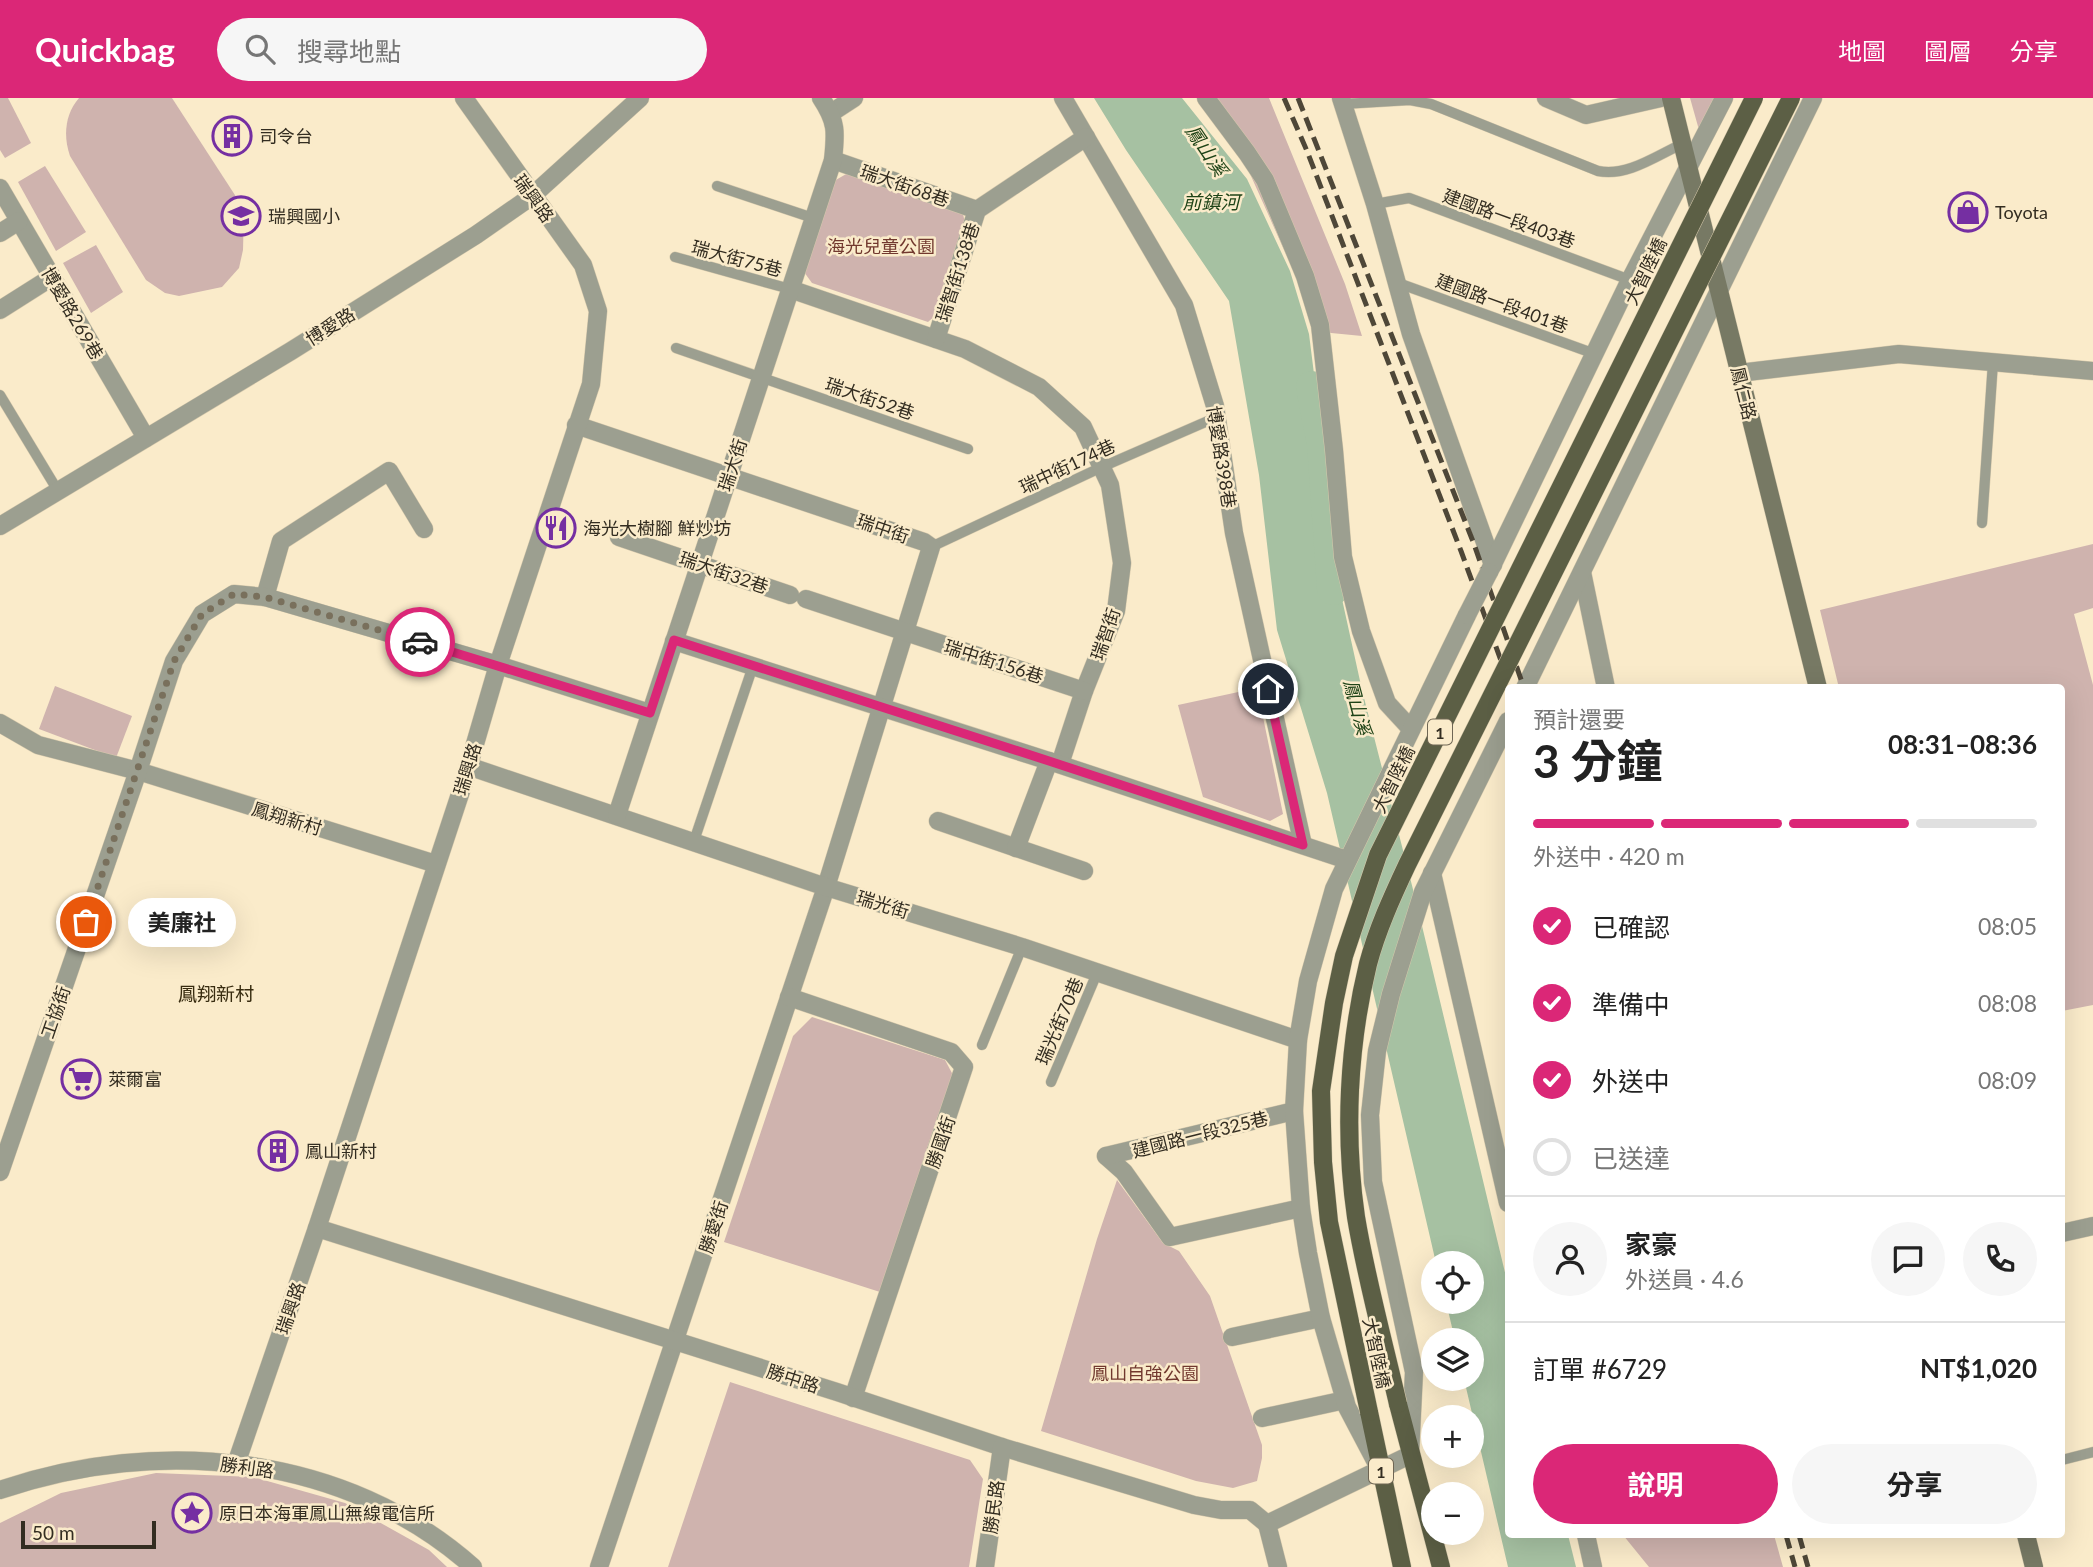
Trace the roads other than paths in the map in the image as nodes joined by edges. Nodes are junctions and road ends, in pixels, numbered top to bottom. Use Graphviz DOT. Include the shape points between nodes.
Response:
graph roads {
  1 [pos="464,98"];
  2 [pos="640,98"];
  3 [pos="854,98"];
  4 [pos="1063,98"];
  5 [pos="1206,98"];
  6 [pos="1546,98"];
  7 [pos="1661,98"];
  8 [pos="1671,98"];
  9 [pos="1724,98"];
  10 [pos="1754,98"];
  11 [pos="1791,98"];
  12 [pos="1814,98"];
  13 [pos="1342,101"];
  14 [pos="826,106"];
  15 [pos="1086,137"];
  16 [pos="1682,144"];
  17 [pos="833,160"];
  18 [pos="1689,169"];
  19 [pos="718,186"];
  20 [pos="0,188"];
  21 [pos="532,196"];
  22 [pos="1376,204"];
  23 [pos="977,210"];
  24 [pos="813,218"];
  25 [pos="19,221"];
  26 [pos="0,233"];
  27 [pos="675,257"];
  28 [pos="52,277"];
  29 [pos="1630,280"];
  30 [pos="1398,282"];
  31 [pos="790,289"];
  32 [pos="1718,291"];
  33 [pos="0,310"];
  34 [pos="936,339"];
  35 [pos="676,348"];
  36 [pos="1595,354"];
  37 [pos="1993,362"];
  38 [pos="2093,371"];
  39 [pos="1739,373"];
  40 [pos="761,376"];
  41 [pos="0,395"];
  42 [pos="1217,417"];
  43 [pos="576,425"];
  44 [pos="146,438"];
  45 [pos="968,449"];
  46 [pos="1102,467"];
  47 [pos="729,475"];
  48 [pos="58,491"];
  49 [pos="1982,523"];
  50 [pos="0,526"];
  51 [pos="424,530"];
  52 [pos="619,537"];
  53 [pos="931,547"];
  54 [pos="699,564"];
  55 [pos="1491,569"];
  56 [pos="1582,572"];
  57 [pos="265,597"];
  58 [pos="904,632"];
  59 [pos="674,640"];
  60 [pos="498,665"];
  61 [pos="753,666"];
  62 [pos="1527,684"];
  63 [pos="1605,684"];
  64 [pos="1817,684"];
  65 [pos="1084,691"];
  66 [pos="881,707"];
  67 [pos="650,713"];
  68 [pos="0,723"];
  69 [pos="1505,726"];
  70 [pos="1411,729"];
  71 [pos="1054,762"];
  72 [pos="468,766"];
  73 [pos="138,771"];
  74 [pos="617,815"];
  75 [pos="938,821"];
  76 [pos="694,841"];
  77 [pos="1303,845"];
  78 [pos="1017,848"];
  79 [pos="1349,854"];
  80 [pos="436,864"];
  81 [pos="1084,871"];
  82 [pos="1432,873"];
  83 [pos="826,887"];
  84 [pos="1022,947"];
  85 [pos="1097,972"];
  86 [pos="789,997"];
  87 [pos="1298,1040"];
  88 [pos="982,1045"];
  89 [pos="1051,1082"];
  90 [pos="1294,1111"];
  91 [pos="0,1172"];
  92 [pos="1505,1190"];
  93 [pos="1301,1208"];
  94 [pos="2093,1226"];
  95 [pos="317,1228"];
  96 [pos="2065,1232"];
  97 [pos="1321,1318"];
  98 [pos="1232,1337"];
  99 [pos="676,1341"];
  100 [pos="853,1398"];
  101 [pos="1345,1400"];
  102 [pos="1262,1418"];
  103 [pos="1002,1447"];
  104 [pos="2093,1452"];
  105 [pos="1410,1455"];
  106 [pos="2065,1459"];
  107 [pos="236,1464"];
  108 [pos="1381,1471"];
  109 [pos="0,1490"];
  110 [pos="1267,1524"];
  111 [pos="1587,1538"];
  112 [pos="2027,1538"];
  113 [pos="473,1567"];
  114 [pos="599,1567"];
  115 [pos="985,1567"];
  116 [pos="1278,1567"];
  117 [pos="1402,1567"];
  118 [pos="1440,1567"];
  119 [pos="1593,1567"];
  120 [pos="2034,1567"];
  1 -- 21 [label="street, 瑞興路"];
  2 -- 21 [label="street, 博愛路"];
  3 -- 14 [label="street"];
  4 -- 15 [label="street, 博愛路398巷"];
  5 -- 70 [label="street" via="1265,180 1306,276 1320,325 1343,557 1361,631 1387,703"];
  6 -- 7 [label="street" via="1586,115"];
  8 -- 16 [label="street, 鳳仁路"];
  9 -- 18 [label="street"];
  10 -- 108 [label="main road, 大智陸橋 / 1, bridge" via="1378,855 1344,956 1321,1091 1323,1162 1329,1222"];
  11 -- 105 [label="main road, 大智陸橋 / 1, bridge" via="1412,854 1368,962 1349,1093 1350,1160 1357,1218"];
  12 -- 32 [label="street"];
  13 -- 16 [label="lane" via="1432,104 1610,173"];
  13 -- 22 [label="street"];
  14 -- 17 [label="street, 瑞大街" via="836,132"];
  15 -- 23 [label="street, 瑞智街138巷"];
  15 -- 42 [label="street, 博愛路398巷" via="1184,305"];
  16 -- 18 [label="street, 鳳仁路"];
  17 -- 23 [label="street, 瑞大街68巷"];
  17 -- 24 [label="street, 瑞大街"];
  18 -- 29 [label="street"];
  18 -- 32 [label="street, 鳳仁路"];
  19 -- 24 [label="lane"];
  20 -- 25 [label="street, 博愛路269巷"];
  21 -- 43 [label="street, 瑞興路" via="583,265 598,311 590,384"];
  21 -- 44 [label="street, 博愛路"];
  22 -- 29 [label="lane, 建國路一段403巷" via="1409,198"];
  22 -- 30 [label="street"];
  23 -- 34 [label="street, 瑞智街138巷"];
  24 -- 31 [label="street, 瑞大街"];
  25 -- 26 [label="street"];
  25 -- 28 [label="street, 博愛路269巷"];
  27 -- 31 [label="lane, 瑞大街75巷"];
  28 -- 33 [label="street"];
  28 -- 44 [label="street, 博愛路269巷"];
  29 -- 36 [label="street"];
  30 -- 36 [label="lane, 建國路一段401巷"];
  30 -- 55 [label="street" via="1411,334"];
  31 -- 34 [label="street, 瑞智街"];
  31 -- 40 [label="street, 瑞大街"];
  32 -- 39 [label="street, 鳳仁路"];
  32 -- 56 [label="street"];
  34 -- 46 [label="street, 瑞智街" via="1039,387 1083,427"];
  35 -- 40 [label="lane, 瑞大街52巷"];
  36 -- 55 [label="street"];
  37 -- 38 [label="street"];
  37 -- 39 [label="street" via="1899,354"];
  37 -- 49 [label="lane"];
  39 -- 64 [label="street, 鳳仁路"];
  40 -- 45 [label="lane, 瑞大街52巷"];
  40 -- 47 [label="street, 瑞大街"];
  41 -- 48 [label="lane"];
  42 -- 46 [label="lane, 瑞中街174巷"];
  42 -- 77 [label="street, 博愛路398巷" via="1234,533"];
  43 -- 47 [label="street, 瑞中街"];
  43 -- 60 [label="street, 瑞興路"];
  44 -- 48 [label="street, 博愛路"];
  46 -- 53 [label="lane, 瑞中街174巷"];
  46 -- 65 [label="street, 瑞智街" via="1110,485 1122,562 1116,611"];
  47 -- 53 [label="street, 瑞中街"];
  47 -- 54 [label="street, 瑞大街"];
  48 -- 50 [label="street, 博愛路"];
  51 -- 57 [label="street" via="388,471 281,541"];
  52 -- 54 [label="street, 瑞大街32巷"];
  53 -- 58 [label="street, 瑞中街"];
  54 -- 58 [label="street, 瑞大街32巷"];
  54 -- 59 [label="street, 瑞大街"];
  55 -- 70 [label="street, bridge"];
  56 -- 62 [label="street"];
  56 -- 63 [label="street"];
  57 -- 60 [label="street, 工協街"];
  57 -- 73 [label="street, 工協街" via="234,594 202,614 174,661"];
  58 -- 65 [label="street, 瑞中街156巷"];
  58 -- 66 [label="street, 瑞中街"];
  59 -- 61 [label="street"];
  59 -- 67 [label="street, 瑞大街"];
  60 -- 67 [label="street, 工協街"];
  60 -- 72 [label="street, 瑞興路"];
  61 -- 66 [label="street"];
  61 -- 76 [label="lane"];
  65 -- 71 [label="street, 瑞智街"];
  66 -- 71 [label="street"];
  66 -- 83 [label="street, 瑞中街"];
  67 -- 74 [label="street, 瑞大街"];
  68 -- 73 [label="street, 鳳翔新村" via="38,745"];
  69 -- 82 [label="street"];
  70 -- 79 [label="street"];
  71 -- 77 [label="street"];
  71 -- 78 [label="street, 瑞智街"];
  72 -- 74 [label="street, 瑞光街"];
  72 -- 80 [label="street, 瑞興路"];
  73 -- 80 [label="street, 鳳翔新村"];
  73 -- 91 [label="street, 工協街"];
  74 -- 76 [label="street, 瑞光街"];
  75 -- 78 [label="street"];
  76 -- 83 [label="street, 瑞光街"];
  77 -- 79 [label="street"];
  78 -- 81 [label="street"];
  79 -- 87 [label="street" via="1334,889 1308,981"];
  80 -- 95 [label="street, 瑞興路"];
  82 -- 92 [label="street"];
  82 -- 105 [label="street" via="1391,994 1377,1051 1370,1115 1373,1182 1414,1372"];
  83 -- 84 [label="street, 瑞光街"];
  83 -- 86 [label="street, 勝愛街"];
  84 -- 85 [label="street, 瑞光街"];
  84 -- 88 [label="lane"];
  85 -- 87 [label="street, 瑞光街"];
  85 -- 89 [label="lane, 瑞光街70巷"];
  86 -- 99 [label="street, 勝愛街"];
  86 -- 100 [label="street, 勝國街" via="951,1052 964,1067"];
  87 -- 90 [label="street"];
  90 -- 93 [label="street"];
  90 -- 93 [label="street, 建國路一段325巷" via="1106,1156 1124,1172 1170,1237"];
  93 -- 97 [label="street"];
  94 -- 96 [label="street"];
  95 -- 99 [label="street, 勝中路"];
  95 -- 107 [label="street, 瑞興路"];
  97 -- 98 [label="street"];
  97 -- 101 [label="street"];
  99 -- 100 [label="street, 勝中路"];
  99 -- 114 [label="street, 勝愛街"];
  100 -- 103 [label="street, 勝中路"];
  101 -- 102 [label="street"];
  101 -- 108 [label="street"];
  103 -- 110 [label="street, 勝中路" via="1194,1505 1250,1510"];
  103 -- 115 [label="street, 勝民路"];
  104 -- 106 [label="lane"];
  105 -- 108 [label="street"];
  105 -- 118 [label="main road, 1"];
  107 -- 109 [label="street, 勝利路" via="173,1460 101,1465"];
  107 -- 113 [label="street, 勝利路" via="274,1469 371,1499 430,1534"];
  108 -- 110 [label="street"];
  108 -- 117 [label="main road, 1"];
  110 -- 116 [label="street"];
  111 -- 119 [label="street"];
  112 -- 120 [label="street"];
}
